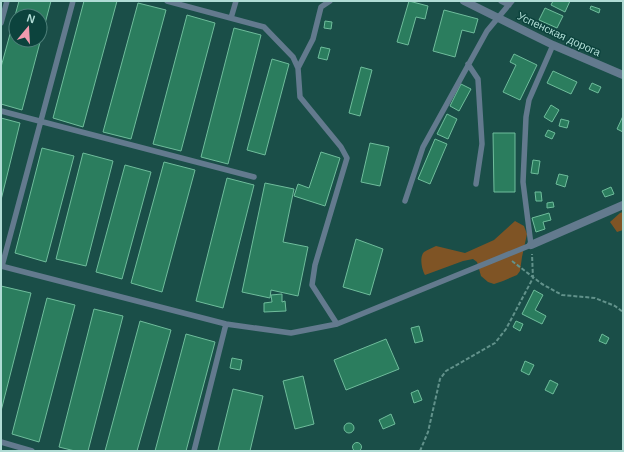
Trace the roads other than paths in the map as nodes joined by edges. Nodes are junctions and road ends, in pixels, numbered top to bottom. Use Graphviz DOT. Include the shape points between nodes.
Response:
graph roads {
  1 [pos="7,1"];
  2 [pos="73,1"];
  3 [pos="167,1"];
  4 [pos="236,1"];
  5 [pos="330,1"];
  6 [pos="464,1"];
  7 [pos="501,1"];
  8 [pos="511,3"];
  9 [pos="498,17"];
  10 [pos="231,18"];
  11 [pos="1,23"];
  12 [pos="553,45"];
  13 [pos="468,64"];
  14 [pos="298,68"];
  15 [pos="623,75"];
  16 [pos="1,111"];
  17 [pos="41,122"];
  18 [pos="254,177"];
  19 [pos="476,184"];
  20 [pos="405,201"];
  21 [pos="623,205"];
  22 [pos="531,245"];
  23 [pos="2,266"];
  24 [pos="226,324"];
  25 [pos="337,324"];
  26 [pos="1,442"];
  27 [pos="32,451"];
  28 [pos="194,451"];
  1 -- 11 [label="lane"];
  2 -- 17 [label="lane"];
  3 -- 10 [label="lane"];
  4 -- 10 [label="lane"];
  5 -- 14 [label="lane" via="321,7 313,39"];
  6 -- 9 [label="street, Успенская дорога"];
  7 -- 8 [label="lane"];
  8 -- 9 [label="lane"];
  9 -- 12 [label="street, Успенская дорога"];
  9 -- 13 [label="lane"];
  10 -- 14 [label="lane" via="264,27 293,57"];
  12 -- 15 [label="street, Успенская дорога"];
  12 -- 22 [label="lane" via="529,100 526,117 524,182"];
  13 -- 19 [label="lane" via="478,79 482,144"];
  13 -- 20 [label="lane" via="423,147"];
  14 -- 25 [label="lane" via="300,97 347,158 315,265 312,285"];
  16 -- 17 [label="lane"];
  17 -- 18 [label="lane"];
  17 -- 23 [label="lane"];
  21 -- 22 [label="street"];
  22 -- 25 [label="lane"];
  23 -- 24 [label="lane"];
  24 -- 25 [label="lane" via="291,333"];
  24 -- 28 [label="lane"];
  26 -- 27 [label="lane"];
}
